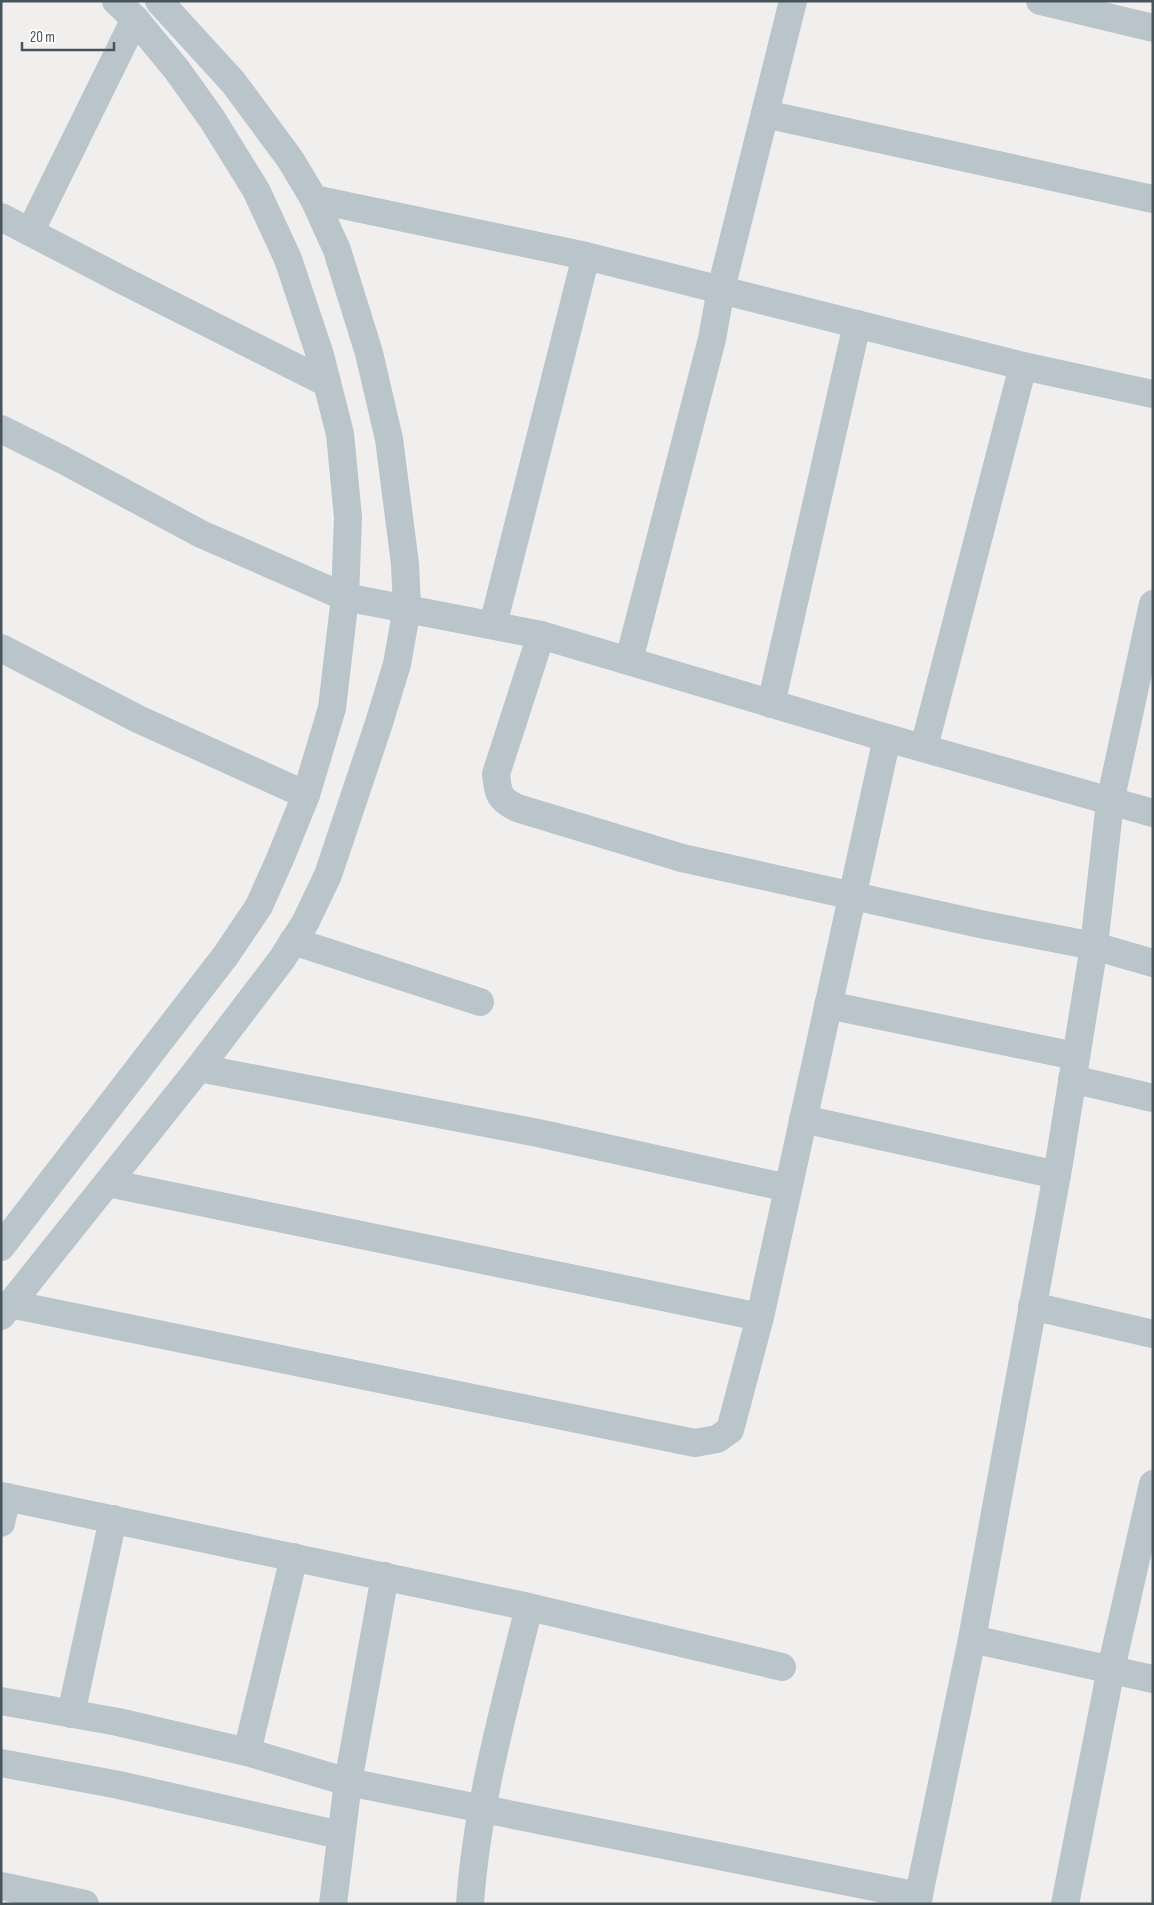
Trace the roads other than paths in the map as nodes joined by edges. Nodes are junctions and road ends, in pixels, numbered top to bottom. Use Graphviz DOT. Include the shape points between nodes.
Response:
graph roads {
  1 [pos="159,1"];
  2 [pos="793,1"];
  3 [pos="1040,1"];
  4 [pos="126,10"];
  5 [pos="1153,28"];
  6 [pos="765,114"];
  7 [pos="314,199"];
  8 [pos="1153,199"];
  9 [pos="1,217"];
  10 [pos="30,232"];
  11 [pos="586,256"];
  12 [pos="721,289"];
  13 [pos="857,324"];
  14 [pos="1023,366"];
  15 [pos="327,383"];
  16 [pos="1153,394"];
  17 [pos="1,429"];
  18 [pos="356,599"];
  19 [pos="1153,604"];
  20 [pos="401,606"];
  21 [pos="493,625"];
  22 [pos="541,634"];
  23 [pos="1,648"];
  24 [pos="629,660"];
  25 [pos="771,704"];
  26 [pos="887,738"];
  27 [pos="924,747"];
  28 [pos="306,795"];
  29 [pos="1110,802"];
  30 [pos="1153,813"];
  31 [pos="853,895"];
  32 [pos="292,941"];
  33 [pos="1094,946"];
  34 [pos="1153,963"];
  35 [pos="480,1002"];
  36 [pos="828,1005"];
  37 [pos="1073,1067"];
  38 [pos="199,1068"];
  39 [pos="1153,1098"];
  40 [pos="803,1119"];
  41 [pos="1057,1175"];
  42 [pos="108,1183"];
  43 [pos="788,1188"];
  44 [pos="1,1247"];
  45 [pos="1032,1306"];
  46 [pos="5,1310"];
  47 [pos="760,1317"];
  48 [pos="1153,1334"];
  49 [pos="1153,1484"];
  50 [pos="3,1505"];
  51 [pos="113,1519"];
  52 [pos="294,1557"];
  53 [pos="385,1576"];
  54 [pos="529,1607"];
  55 [pos="972,1639"];
  56 [pos="782,1667"];
  57 [pos="1111,1669"];
  58 [pos="1153,1679"];
  59 [pos="1,1701"];
  60 [pos="71,1714"];
  61 [pos="247,1752"];
  62 [pos="1,1764"];
  63 [pos="348,1782"];
  64 [pos="481,1809"];
  65 [pos="340,1836"];
  66 [pos="1,1886"];
  67 [pos="918,1900"];
  68 [pos="85,1904"];
  69 [pos="333,1904"];
  70 [pos="470,1904"];
  71 [pos="1065,1904"];
  1 -- 7 [label="street" via="233,82 290,159"];
  2 -- 6 [label="street"];
  3 -- 5 [label="street"];
  4 -- 10 [label="street"];
  4 -- 15 [label="street" via="182,77 256,190 288,259"];
  6 -- 8 [label="street"];
  6 -- 12 [label="street"];
  7 -- 11 [label="street"];
  7 -- 20 [label="street" via="337,250 369,353 389,439 405,564"];
  9 -- 10 [label="street"];
  10 -- 15 [label="street"];
  11 -- 12 [label="street"];
  11 -- 21 [label="street"];
  12 -- 13 [label="street"];
  12 -- 24 [label="street" via="712,339"];
  13 -- 14 [label="street"];
  13 -- 25 [label="street"];
  14 -- 16 [label="street"];
  14 -- 27 [label="street"];
  15 -- 18 [label="street" via="340,434"];
  17 -- 18 [label="street" via="201,534"];
  18 -- 20 [label="street"];
  18 -- 28 [label="street" via="332,708"];
  19 -- 29 [label="street"];
  20 -- 21 [label="street"];
  20 -- 32 [label="street" via="397,664 328,875"];
  21 -- 22 [label="street"];
  22 -- 24 [label="street"];
  22 -- 31 [label="street" via="496,774 497,788 503,801 682,858"];
  23 -- 28 [label="street" via="114,707"];
  24 -- 25 [label="street"];
  25 -- 26 [label="street"];
  26 -- 27 [label="street"];
  26 -- 31 [label="street"];
  27 -- 29 [label="street"];
  28 -- 44 [label="street" via="259,906 226,954"];
  29 -- 30 [label="street"];
  29 -- 33 [label="street"];
  31 -- 33 [label="street"];
  31 -- 36 [label="street"];
  32 -- 35 [label="street"];
  32 -- 38 [label="street"];
  33 -- 34 [label="street"];
  33 -- 37 [label="street"];
  36 -- 37 [label="street"];
  36 -- 40 [label="street"];
  37 -- 39 [label="street"];
  37 -- 41 [label="street"];
  38 -- 42 [label="street"];
  38 -- 43 [label="street" via="538,1133"];
  40 -- 41 [label="street"];
  40 -- 43 [label="street"];
  41 -- 45 [label="street"];
  42 -- 46 [label="street"];
  42 -- 47 [label="street"];
  43 -- 47 [label="street"];
  45 -- 48 [label="street"];
  45 -- 55 [label="street"];
  46 -- 47 [label="street" via="695,1443 717,1439 730,1430"];
  49 -- 57 [label="street"];
  50 -- 51 [label="street"];
  51 -- 52 [label="street"];
  51 -- 60 [label="street"];
  52 -- 53 [label="street"];
  52 -- 61 [label="street"];
  53 -- 54 [label="street"];
  53 -- 63 [label="street"];
  54 -- 56 [label="street"];
  54 -- 64 [label="street"];
  55 -- 57 [label="street"];
  55 -- 67 [label="street"];
  57 -- 58 [label="street"];
  57 -- 71 [label="street"];
  59 -- 60 [label="street"];
  60 -- 61 [label="street"];
  61 -- 63 [label="street"];
  62 -- 65 [label="street" via="119,1785"];
  63 -- 64 [label="street"];
  63 -- 65 [label="street"];
  64 -- 67 [label="street"];
  64 -- 70 [label="street"];
  65 -- 69 [label="street"];
  66 -- 68 [label="street"];
}
